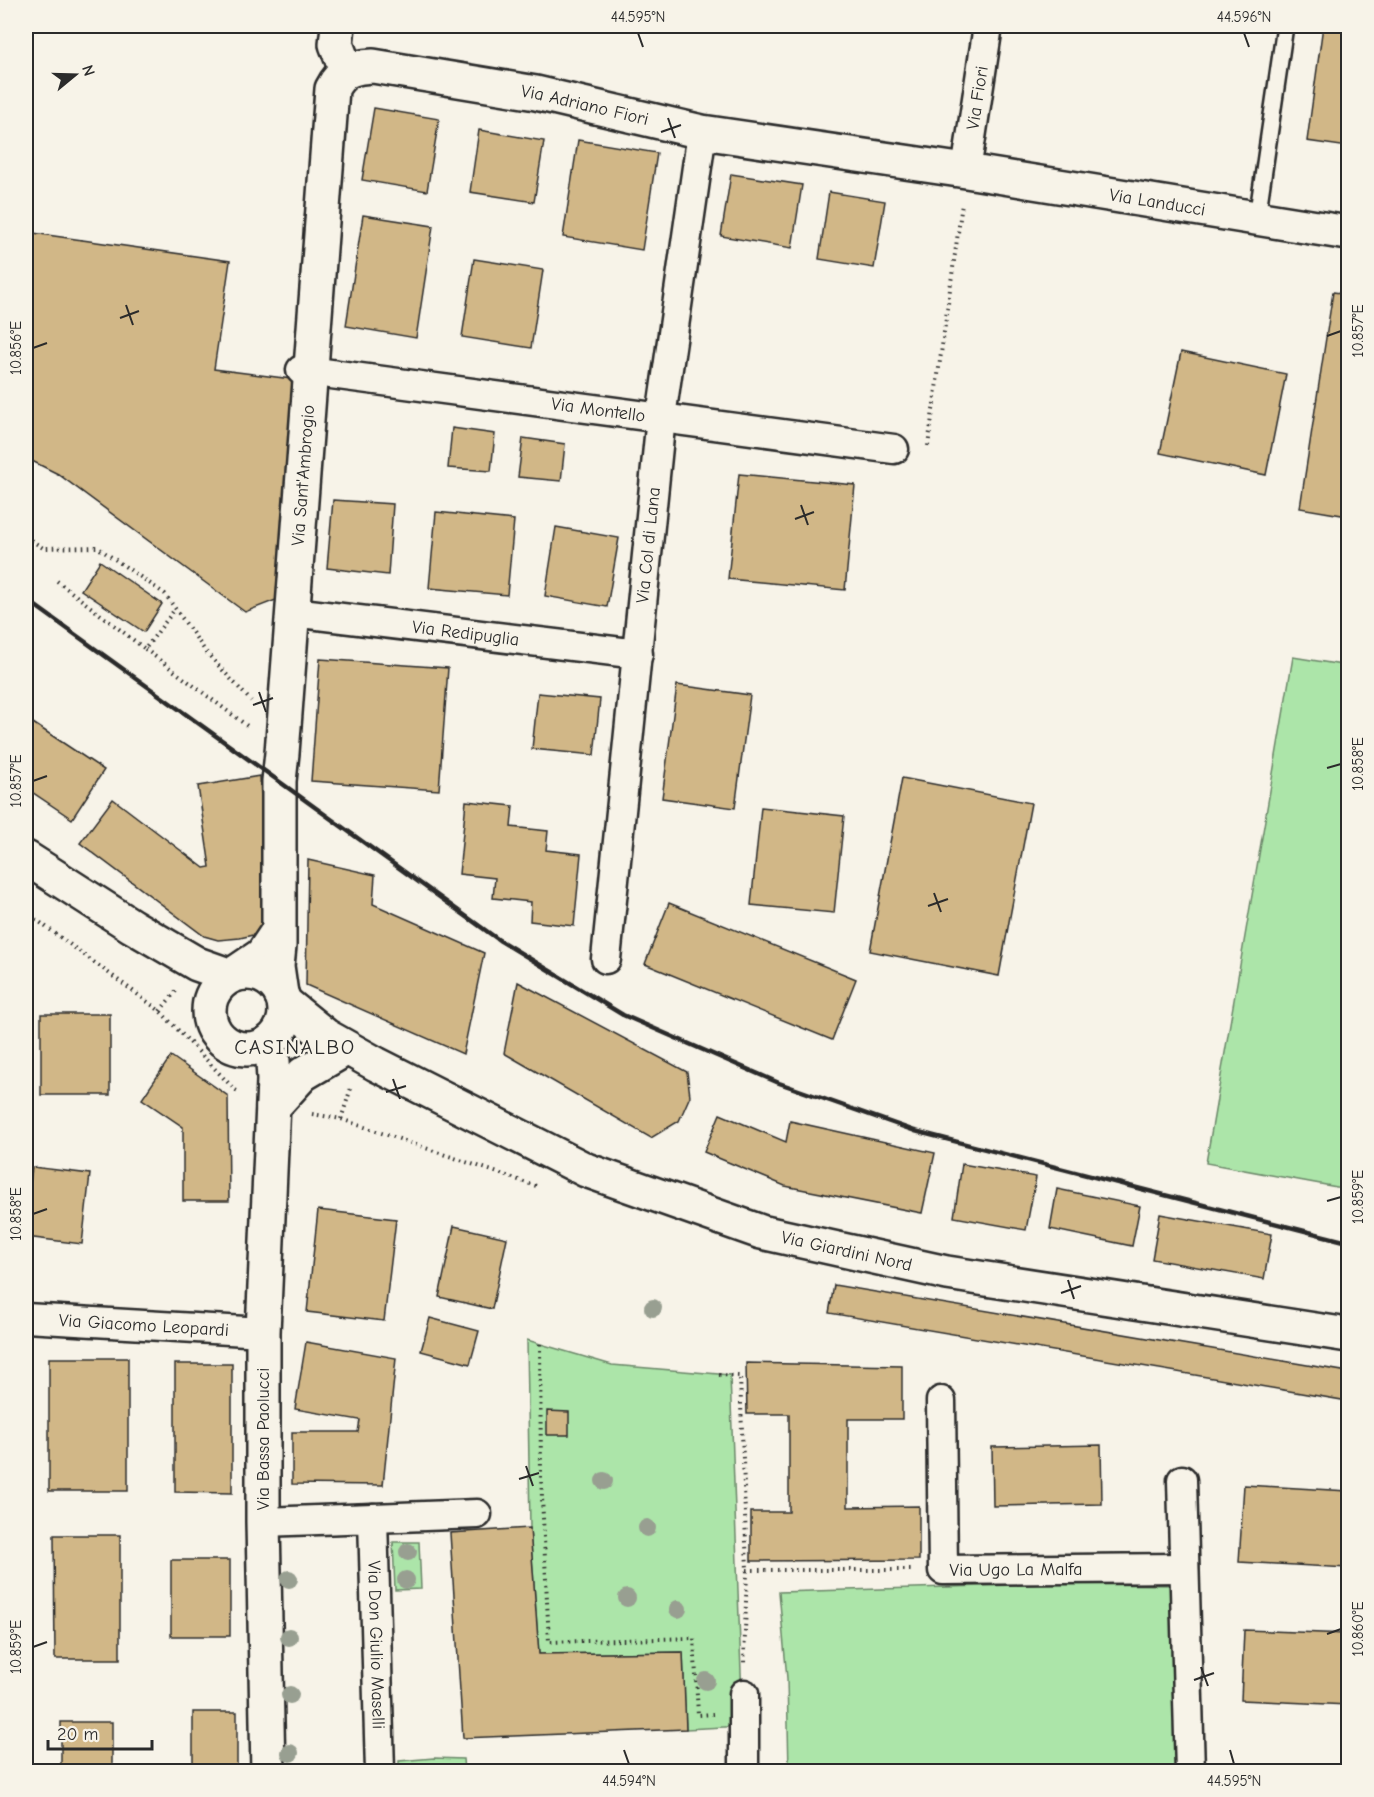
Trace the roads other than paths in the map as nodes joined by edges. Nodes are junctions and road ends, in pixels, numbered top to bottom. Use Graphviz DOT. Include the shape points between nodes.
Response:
graph roads {
  1 [pos="338,26"];
  2 [pos="988,26"];
  3 [pos="1285,26"];
  4 [pos="346,70"];
  5 [pos="702,132"];
  6 [pos="966,171"];
  7 [pos="1257,218"];
  8 [pos="1348,233"];
  9 [pos="306,370"];
  10 [pos="661,417"];
  11 [pos="894,449"];
  12 [pos="293,612"];
  13 [pos="638,654"];
  14 [pos="26,858"];
  15 [pos="132,926"];
  16 [pos="278,931"];
  17 [pos="606,959"];
  18 [pos="231,976"];
  19 [pos="282,998"];
  20 [pos="208,1011"];
  21 [pos="260,1045"];
  22 [pos="337,1054"];
  23 [pos="376,1064"];
  24 [pos="273,1107"];
  25 [pos="26,1318"];
  26 [pos="263,1332"];
  27 [pos="1348,1335"];
  28 [pos="941,1401"];
  29 [pos="1182,1480"];
  30 [pos="477,1514"];
  31 [pos="374,1518"];
  32 [pos="263,1522"];
  33 [pos="1184,1568"];
  34 [pos="743,1702"];
  35 [pos="268,1772"];
  36 [pos="380,1772"];
  37 [pos="744,1772"];
  38 [pos="1190,1772"];
  1 -- 4 [label="street" via="336,44"];
  2 -- 6 [label="street, Via Fiori"];
  3 -- 7 [label="lane"];
  4 -- 5 [label="street, Via Adriano Fiori" via="373,66 524,91"];
  4 -- 9 [label="street, Via Sant'Ambrogio" via="332,89"];
  5 -- 6 [label="street, Via Adriano Fiori"];
  5 -- 10 [label="street, Via Col di Lana"];
  6 -- 7 [label="street, Via Landucci"];
  7 -- 8 [label="street, Via Landucci"];
  9 -- 10 [label="street, Via Montello"];
  9 -- 12 [label="street, Via Sant'Ambrogio"];
  10 -- 11 [label="street, Via Montello"];
  10 -- 13 [label="street, Via Col di Lana"];
  12 -- 13 [label="street, Via Redipuglia"];
  12 -- 16 [label="street, Via Sant'Ambrogio" via="279,781"];
  13 -- 17 [label="street, Via Col di Lana"];
  14 -- 15 [label="street, Via Giardini Nord"];
  15 -- 18 [label="street, Via Giardini Nord" via="197,964"];
  15 -- 20 [label="street, Via Giardini Nord" via="186,980"];
  16 -- 18 [label="street" via="262,955"];
  16 -- 19 [label="street, Via Sant'Ambrogio"];
  18 -- 19 [label="street, Via Giardini Nord" via="253,973 265,977"];
  18 -- 20 [label="street" via="214,990"];
  19 -- 21 [label="street" via="283,1025 277,1036"];
  19 -- 23 [label="street, Via Giardini Nord" via="326,1035"];
  20 -- 21 [label="street, Via Giardini Nord" via="214,1032 231,1046"];
  21 -- 22 [label="street, Via Giardini Nord"];
  21 -- 24 [label="street, Via Bassa Paolucci" via="258,1066"];
  22 -- 23 [label="street, Via Giardini Nord"];
  22 -- 24 [label="street" via="303,1074"];
  23 -- 27 [label="street, Via Giardini Nord" via="586,1170 761,1232 947,1273"];
  24 -- 26 [label="street, Via Bassa Paolucci"];
  25 -- 26 [label="street, Via Giacomo Leopardi"];
  26 -- 32 [label="street, Via Bassa Paolucci"];
  28 -- 33 [label="street, Via Ugo La Malfa" via="943,1570"];
  29 -- 33 [label="street"];
  30 -- 31 [label="street"];
  31 -- 32 [label="street"];
  31 -- 36 [label="street, Via Don Giulio Maselli"];
  32 -- 35 [label="street, Via Bassa Paolucci"];
  33 -- 38 [label="street"];
  34 -- 37 [label="street"];
}
